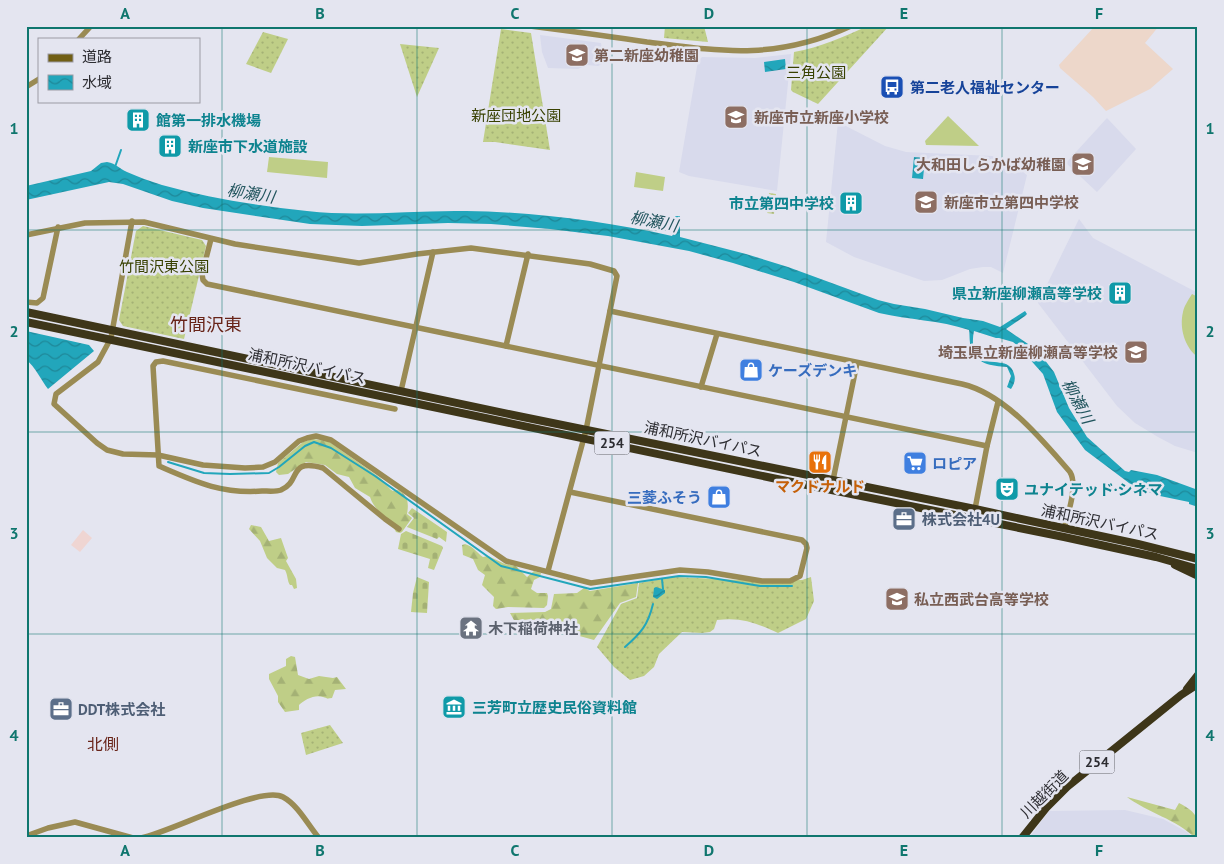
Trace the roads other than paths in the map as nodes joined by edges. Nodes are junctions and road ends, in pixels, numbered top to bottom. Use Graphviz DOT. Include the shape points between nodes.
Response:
graph roads {
  1 [pos="91,26"];
  2 [pos="530,26"];
  3 [pos="851,26"];
  4 [pos="80,38"];
  5 [pos="38,80"];
  6 [pos="26,87"];
  7 [pos="132,221"];
  8 [pos="58,227"];
  9 [pos="26,235"];
  10 [pos="210,239"];
  11 [pos="433,252"];
  12 [pos="528,254"];
  13 [pos="26,302"];
  14 [pos="610,311"];
  15 [pos="26,312"];
  16 [pos="26,322"];
  17 [pos="415,327"];
  18 [pos="112,330"];
  19 [pos="717,334"];
  20 [pos="111,338"];
  21 [pos="506,346"];
  22 [pos="857,363"];
  23 [pos="599,366"];
  24 [pos="701,387"];
  25 [pos="401,391"];
  26 [pos="998,402"];
  27 [pos="395,409"];
  28 [pos="846,417"];
  29 [pos="585,434"];
  30 [pos="987,446"];
  31 [pos="158,455"];
  32 [pos="833,480"];
  33 [pos="831,490"];
  34 [pos="570,492"];
  35 [pos="975,509"];
  36 [pos="399,529"];
  37 [pos="1064,529"];
  38 [pos="1138,544"];
  39 [pos="1198,555"];
  40 [pos="1156,557"];
  41 [pos="1198,560"];
  42 [pos="1198,569"];
  43 [pos="548,572"];
  44 [pos="1198,576"];
  45 [pos="1198,675"];
  46 [pos="1198,683"];
  47 [pos="1183,693"];
  48 [pos="26,836"];
  49 [pos="133,838"];
  50 [pos="141,838"];
  51 [pos="318,838"];
  52 [pos="1022,838"];
  1 -- 4 [label="street"];
  2 -- 3 [label="street" via="746,52 793,46"];
  5 -- 6 [label="street"];
  7 -- 8 [label="street"];
  7 -- 10 [label="street"];
  7 -- 18 [label="street"];
  8 -- 9 [label="street"];
  8 -- 13 [label="street" via="43,298 37,304"];
  10 -- 11 [label="street" via="359,263"];
  10 -- 17 [label="street" via="202,274 206,283"];
  11 -- 12 [label="street" via="471,248"];
  11 -- 17 [label="street"];
  12 -- 14 [label="street" via="614,270 617,276"];
  12 -- 21 [label="street"];
  14 -- 19 [label="street"];
  14 -- 23 [label="street"];
  15 -- 18 [label="highway, 浦和所沢バイパス / 254"];
  16 -- 20 [label="highway, 浦和所沢バイパス / 254"];
  17 -- 21 [label="street"];
  17 -- 25 [label="street"];
  18 -- 20 [label="street"];
  18 -- 25 [label="highway, 浦和所沢バイパス / 254"];
  19 -- 22 [label="street"];
  19 -- 24 [label="street"];
  20 -- 29 [label="highway, 浦和所沢バイパス / 254"];
  20 -- 31 [label="street" via="98,362 56,394 54,404 107,450"];
  21 -- 23 [label="street"];
  22 -- 26 [label="street" via="970,386"];
  22 -- 28 [label="street"];
  23 -- 24 [label="street"];
  23 -- 29 [label="street"];
  24 -- 28 [label="street"];
  25 -- 29 [label="highway, 浦和所沢バイパス / 254"];
  26 -- 30 [label="street"];
  26 -- 37 [label="street" via="1018,416 1073,476"];
  27 -- 31 [label="street" via="156,362 153,366"];
  28 -- 30 [label="street"];
  28 -- 32 [label="street"];
  29 -- 32 [label="highway, 浦和所沢バイパス / 254"];
  29 -- 33 [label="highway, 浦和所沢バイパス / 254"];
  29 -- 34 [label="street"];
  30 -- 35 [label="street"];
  31 -- 36 [label="street" via="159,466 204,485 236,492 280,490 302,466 323,468"];
  31 -- 43 [label="street" via="203,465 254,468 276,462 299,441 322,437 331,440 506,561"];
  32 -- 33 [label="street"];
  32 -- 35 [label="highway, 浦和所沢バイパス / 254"];
  33 -- 40 [label="highway, 浦和所沢バイパス / 254"];
  34 -- 43 [label="street"];
  34 -- 43 [label="street" via="802,540 807,548 800,576 790,581 762,580 680,570 591,583"];
  35 -- 37 [label="highway, 浦和所沢バイパス / 254"];
  37 -- 38 [label="highway, 浦和所沢バイパス / 254"];
  38 -- 39 [label="highway, 254"];
  38 -- 41 [label="highway, 浦和所沢バイパス / 254"];
  40 -- 42 [label="highway, 浦和所沢バイパス / 254"];
  40 -- 44 [label="highway"];
  45 -- 47 [label="highway"];
  46 -- 47 [label="highway, 川越街道 / 254"];
  47 -- 52 [label="highway, 川越街道 / 254" via="1056,798"];
  48 -- 49 [label="street" via="75,822"];
  50 -- 51 [label="street" via="231,804 273,795 293,805"];
}
